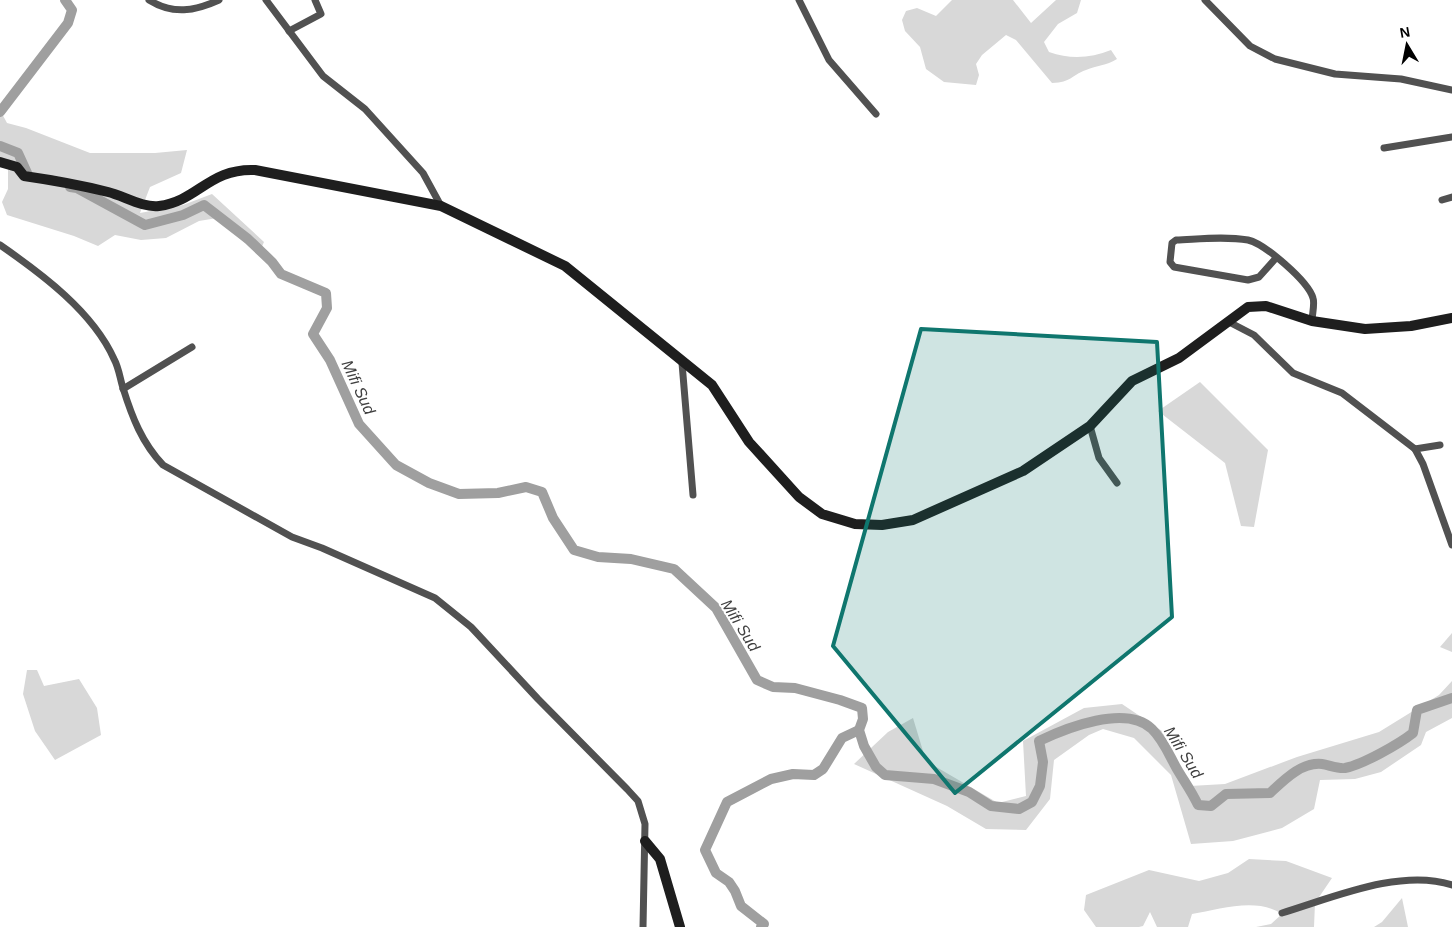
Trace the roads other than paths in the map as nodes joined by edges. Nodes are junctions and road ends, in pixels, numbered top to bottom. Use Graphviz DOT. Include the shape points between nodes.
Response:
graph roads {
  1 [pos="149,0"];
  2 [pos="220,0"];
  3 [pos="266,0"];
  4 [pos="315,0"];
  5 [pos="799,0"];
  6 [pos="1205,0"];
  7 [pos="289,31"];
  8 [pos="1452,90"];
  9 [pos="876,114"];
  10 [pos="1452,136"];
  11 [pos="1384,148"];
  12 [pos="0,162"];
  13 [pos="1452,197"];
  14 [pos="1442,200"];
  15 [pos="440,206"];
  16 [pos="0,245"];
  17 [pos="1276,258"];
  18 [pos="1452,318"];
  19 [pos="1312,321"];
  20 [pos="1229,322"];
  21 [pos="192,347"];
  22 [pos="682,363"];
  23 [pos="123,388"];
  24 [pos="1090,426"];
  25 [pos="1440,445"];
  26 [pos="1415,450"];
  27 [pos="1117,483"];
  28 [pos="693,495"];
  29 [pos="1452,545"];
  30 [pos="645,841"];
  31 [pos="1452,885"];
  32 [pos="1282,913"];
  33 [pos="643,927"];
  34 [pos="680,927"];
  1 -- 2 [label="street" via="165,9 177,11"];
  3 -- 7 [label="street"];
  4 -- 7 [label="street" via="321,14"];
  5 -- 9 [label="street" via="829,60"];
  6 -- 8 [label="street" via="1250,46 1275,59 1334,74 1401,79"];
  7 -- 15 [label="street" via="323,76 366,109 424,173"];
  10 -- 11 [label="street"];
  12 -- 15 [label="street" via="21,172 156,206 168,204 225,173 239,169"];
  13 -- 14 [label="street"];
  15 -- 22 [label="street" via="565,266 663,344"];
  16 -- 23 [label="street" via="89,318 112,354"];
  17 -- 17 [label="street" via="1251,241 1224,238 1176,240 1172,243 1170,262 1174,267 1248,280 1259,277"];
  17 -- 19 [label="street" via="1286,264 1313,298"];
  18 -- 19 [label="street" via="1388,328"];
  19 -- 20 [label="street" via="1260,305 1242,310"];
  20 -- 24 [label="street" via="1179,358 1132,381"];
  20 -- 26 [label="street" via="1254,335 1293,372 1342,393"];
  21 -- 23 [label="street"];
  22 -- 24 [label="street" via="712,385 749,442 799,497 822,514 851,523 873,526 909,521 940,509 1023,471"];
  22 -- 28 [label="street"];
  23 -- 30 [label="street" via="142,438 163,466 292,537 435,598 471,627 638,801 644,818"];
  24 -- 27 [label="street" via="1099,458"];
  25 -- 26 [label="street"];
  26 -- 29 [label="street"];
  30 -- 33 [label="street"];
  30 -- 34 [label="street" via="660,859"];
  31 -- 32 [label="street" via="1396,881"];
}
